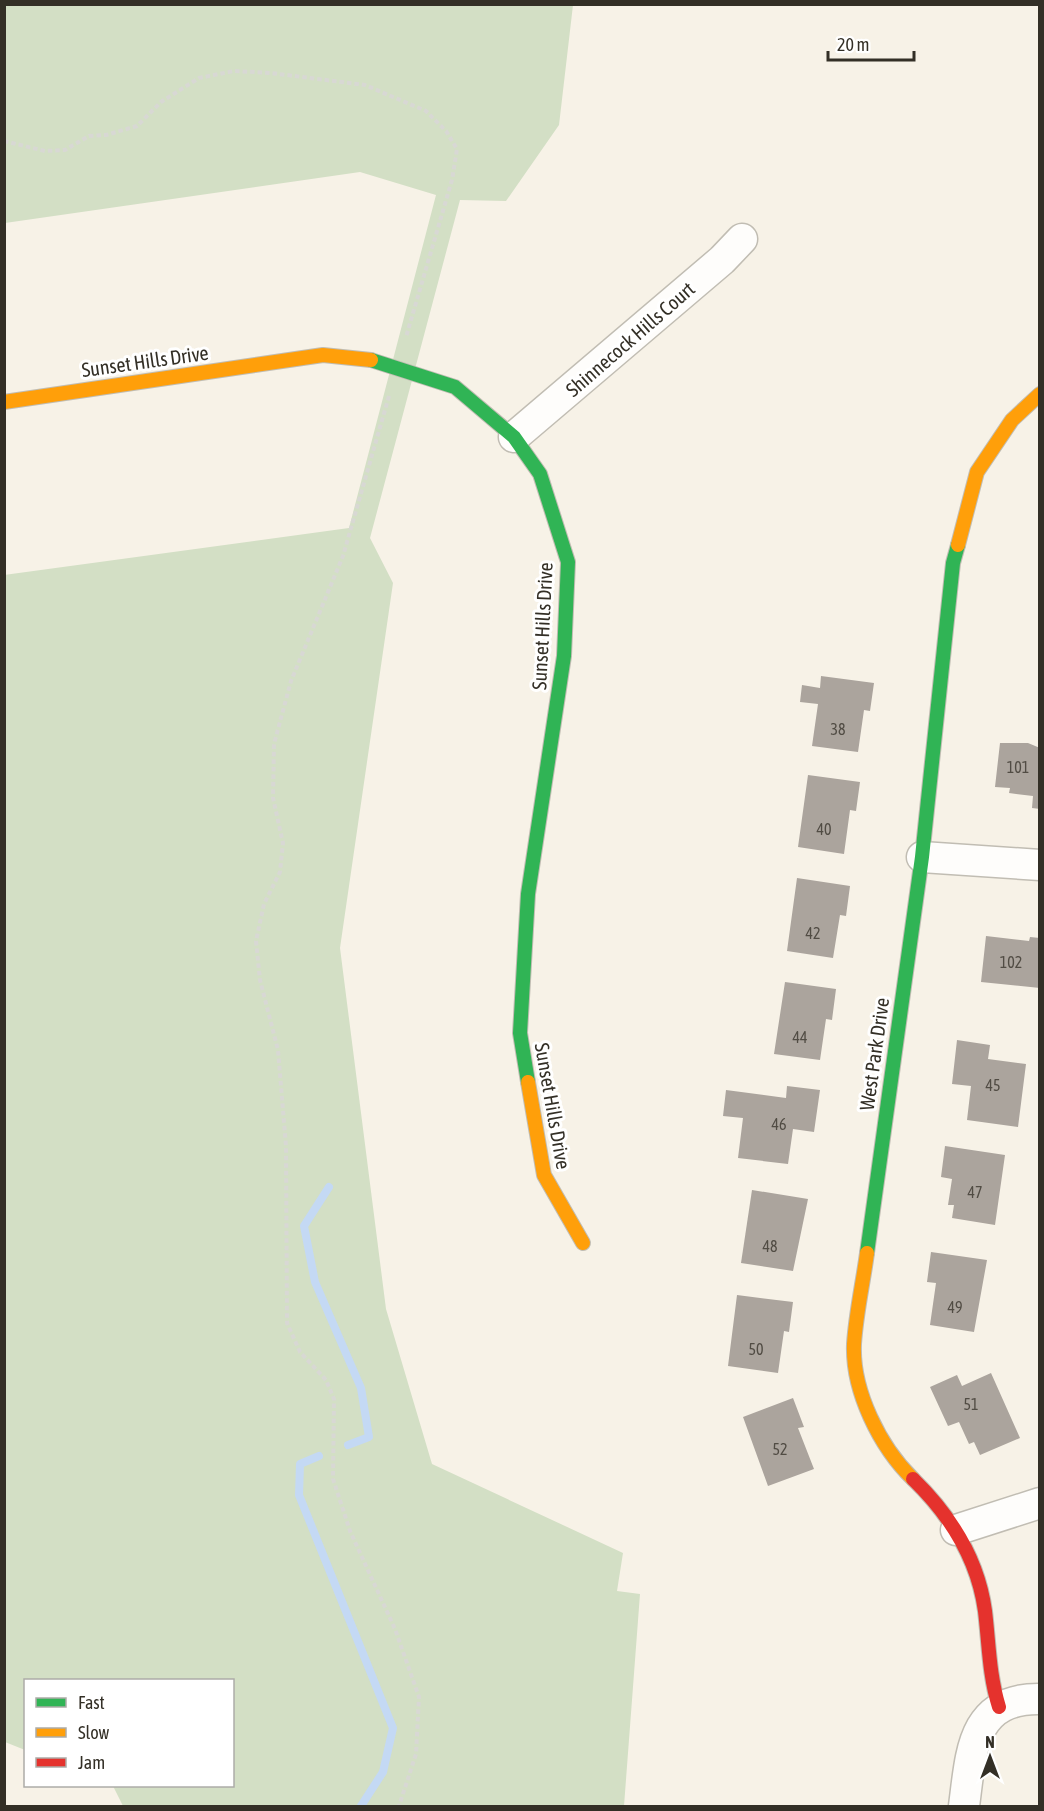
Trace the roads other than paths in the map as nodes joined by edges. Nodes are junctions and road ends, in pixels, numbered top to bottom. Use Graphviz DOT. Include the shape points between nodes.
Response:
graph roads {
  1 [pos="742,239"];
  2 [pos="1040,394"];
  3 [pos="4,402"];
  4 [pos="514,437"];
  5 [pos="922,857"];
  6 [pos="1040,866"];
  7 [pos="584,1243"];
  8 [pos="1040,1503"];
  9 [pos="956,1530"];
  10 [pos="1040,1699"];
  11 [pos="999,1707"];
  12 [pos="964,1806"];
  1 -- 4 [label="street, Shinnecock Hills Court"];
  2 -- 5 [label="street, West Park Drive" via="1012,420 977,472 953,563"];
  3 -- 4 [label="street, Sunset Hills Drive" via="323,355 359,357 398,366 454,387"];
  4 -- 7 [label="street, Sunset Hills Drive" via="540,474 568,562 564,656 528,894 520,1033 544,1175"];
  5 -- 6 [label="street"];
  5 -- 9 [label="street, West Park Drive" via="854,1345 856,1373 865,1406 896,1460"];
  8 -- 9 [label="street"];
  9 -- 11 [label="street, West Park Drive" via="979,1586 991,1686"];
  10 -- 11 [label="street"];
  11 -- 12 [label="street" via="990,1715 972,1748"];
}
